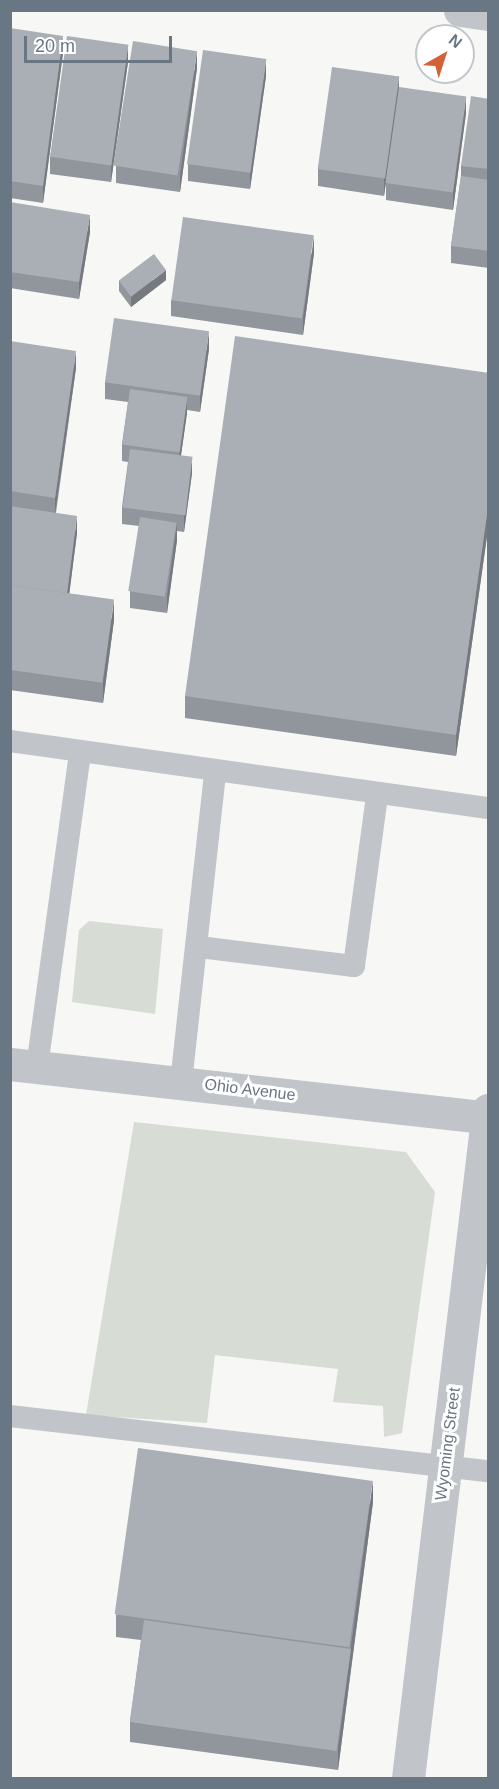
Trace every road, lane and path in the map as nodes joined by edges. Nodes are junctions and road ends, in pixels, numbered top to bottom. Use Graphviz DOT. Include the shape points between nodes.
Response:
graph roads {
  1 [pos="460,10"];
  2 [pos="489,14"];
  3 [pos="10,741"];
  4 [pos="80,753"];
  5 [pos="215,772"];
  6 [pos="377,795"];
  7 [pos="489,808"];
  8 [pos="198,947"];
  9 [pos="24,1066"];
  10 [pos="181,1082"];
  11 [pos="488,1116"];
  12 [pos="10,1416"];
  13 [pos="446,1465"];
  14 [pos="489,1471"];
  15 [pos="408,1779"];
  1 -- 2 [label="street"];
  3 -- 4 [label="lane"];
  4 -- 5 [label="lane"];
  4 -- 9 [label="lane"];
  5 -- 6 [label="lane"];
  5 -- 8 [label="lane"];
  6 -- 7 [label="lane"];
  6 -- 8 [label="lane" via="354,966"];
  8 -- 10 [label="lane"];
  9 -- 10 [label="street, Ohio Avenue"];
  10 -- 11 [label="street, Ohio Avenue"];
  11 -- 13 [label="street, Wyoming Street"];
  12 -- 13 [label="lane"];
  13 -- 14 [label="lane"];
  13 -- 15 [label="street, Wyoming Street"];
}
